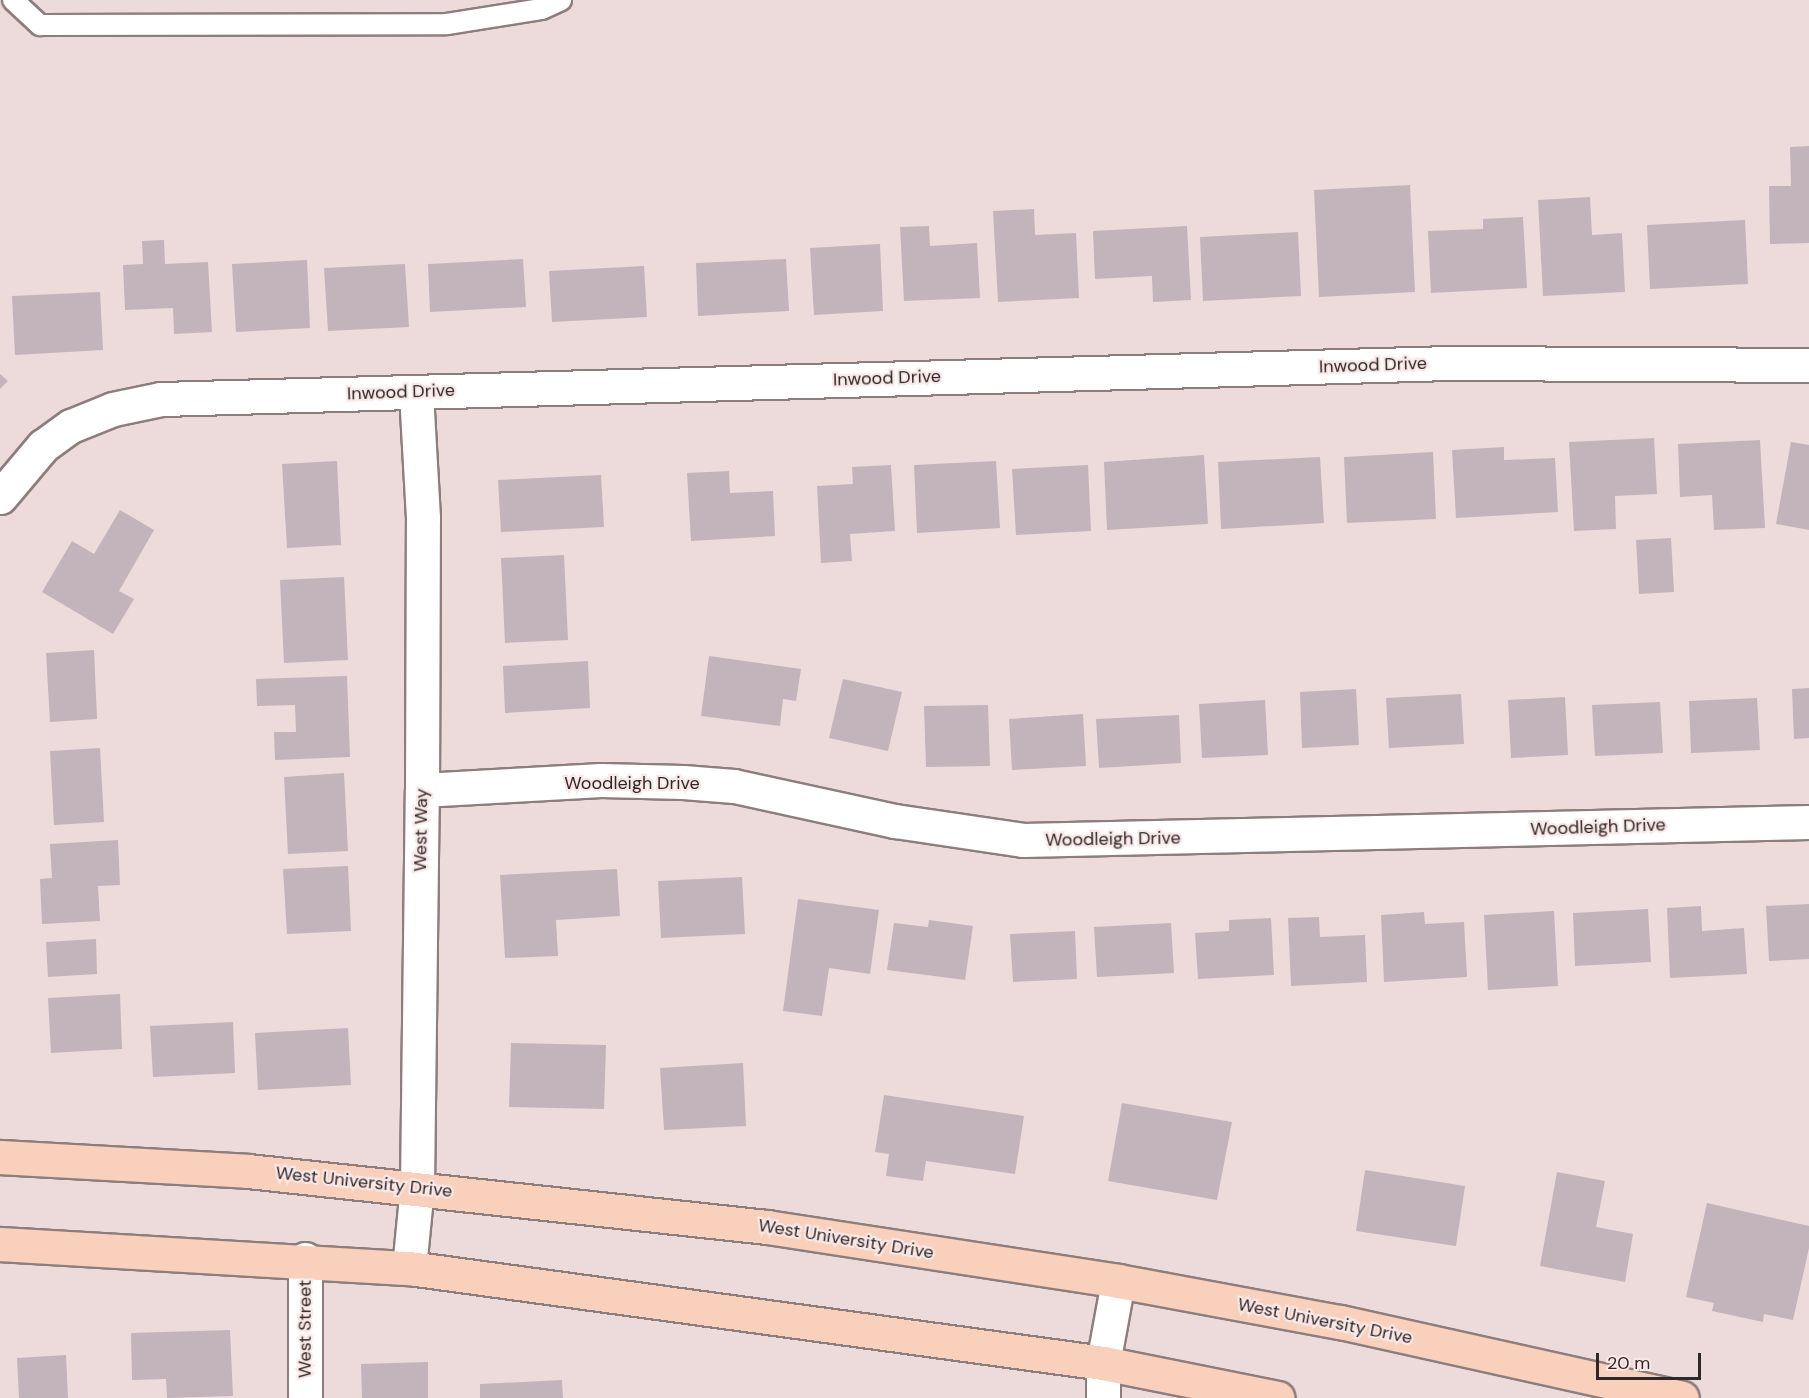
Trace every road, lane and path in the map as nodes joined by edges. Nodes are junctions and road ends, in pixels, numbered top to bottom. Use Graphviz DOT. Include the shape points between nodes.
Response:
graph roads {
  1 [pos="13,0"];
  2 [pos="561,0"];
  3 [pos="1809,365"];
  4 [pos="416,392"];
  5 [pos="0,497"];
  6 [pos="422,790"];
  7 [pos="1809,822"];
  8 [pos="0,1157"];
  9 [pos="417,1186"];
  10 [pos="0,1244"];
  11 [pos="305,1259"];
  12 [pos="410,1268"];
  13 [pos="1118,1281"];
  14 [pos="1103,1363"];
  15 [pos="305,1398"];
  16 [pos="1103,1398"];
  17 [pos="1278,1398"];
  18 [pos="1682,1398"];
  1 -- 2 [label="lane" via="40,25 196,25 447,24 542,9"];
  3 -- 4 [label="street, Inwood Drive" via="1448,363"];
  4 -- 5 [label="street, Inwood Drive" via="161,399 113,409 71,426 43,446"];
  4 -- 6 [label="street, West Way" via="423,518"];
  6 -- 7 [label="street, Woodleigh Drive" via="601,780 734,786 895,821 1023,840"];
  6 -- 9 [label="street, West Way"];
  8 -- 9 [label="highway, West University Drive" via="248,1171"];
  9 -- 12 [label="street, West Way"];
  9 -- 13 [label="highway, West University Drive" via="767,1227"];
  10 -- 11 [label="highway"];
  11 -- 12 [label="highway"];
  11 -- 15 [label="street, West Street"];
  12 -- 14 [label="highway"];
  13 -- 14 [label="street"];
  13 -- 18 [label="highway, West University Drive" via="1340,1322"];
  14 -- 16 [label="street"];
  14 -- 17 [label="highway"];
}
